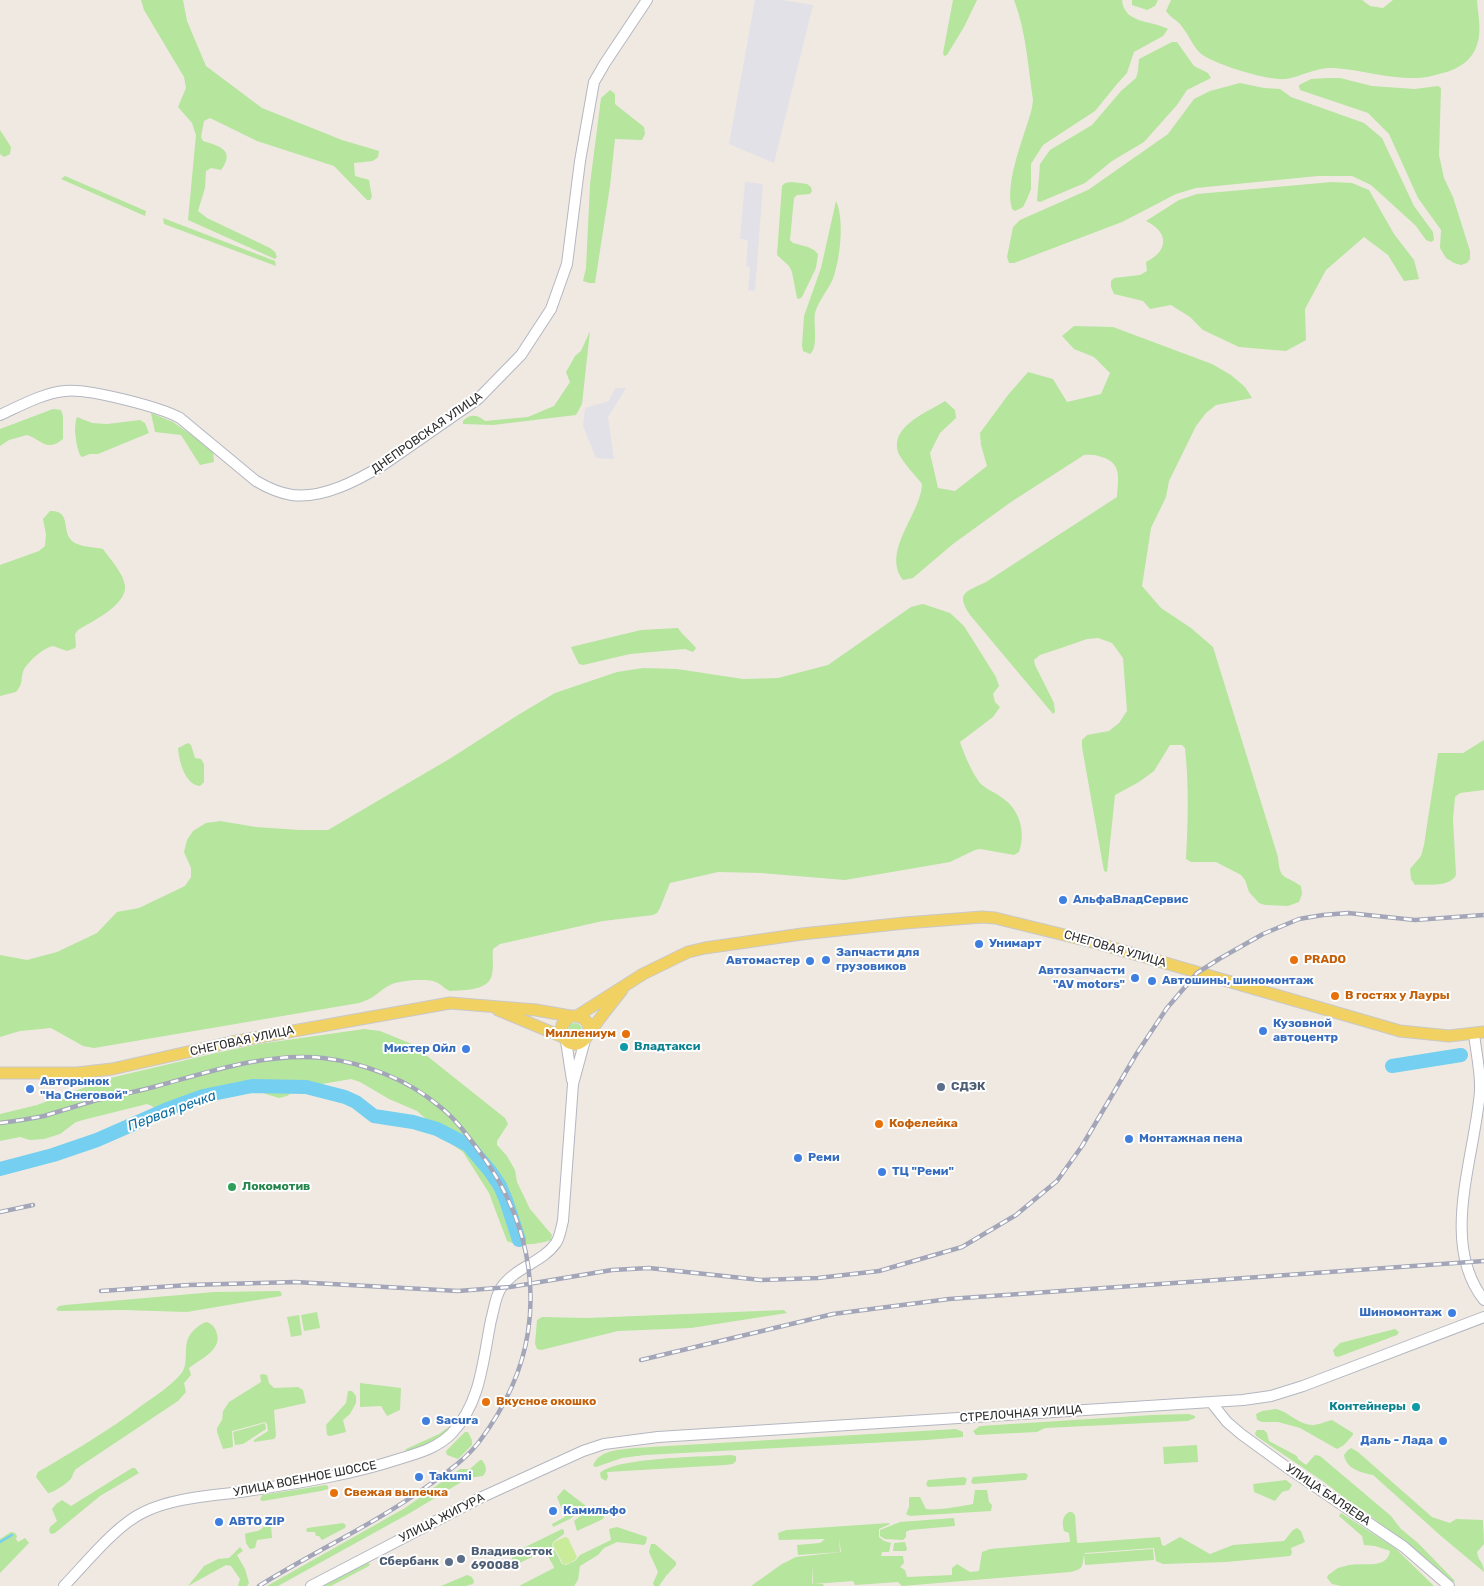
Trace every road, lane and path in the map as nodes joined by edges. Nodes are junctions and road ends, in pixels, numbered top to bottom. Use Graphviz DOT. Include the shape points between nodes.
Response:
graph roads {
  1 [pos="646,0"];
  2 [pos="0,414"];
  3 [pos="627,982"];
  4 [pos="484,1005"];
  5 [pos="574,1016"];
  6 [pos="1477,1034"];
  7 [pos="587,1037"];
  8 [pos="564,1039"];
  9 [pos="0,1073"];
  10 [pos="573,1084"];
  11 [pos="1484,1300"];
  12 [pos="1484,1317"];
  13 [pos="1211,1402"];
  14 [pos="548,1467"];
  15 [pos="64,1586"];
  16 [pos="311,1586"];
  17 [pos="1448,1586"];
  1 -- 2 [label="main road, ДНЕПРОВСКАЯ УЛИЦА" via="594,82 567,264 550,309 521,354 478,399 383,465 328,490 294,495 256,481 180,418 142,404 66,390"];
  3 -- 5 [label="main road, СНЕГОВАЯ УЛИЦА"];
  3 -- 6 [label="main road, СНЕГОВАЯ УЛИЦА" via="670,960 705,948 802,934 982,916 1093,942 1400,1031 1430,1035"];
  3 -- 7 [label="main road, СНЕГОВАЯ УЛИЦА"];
  4 -- 5 [label="main road, СНЕГОВАЯ УЛИЦА"];
  4 -- 8 [label="main road"];
  4 -- 9 [label="main road, СНЕГОВАЯ УЛИЦА" via="450,1003 232,1042 112,1069 77,1073"];
  5 -- 7 [label="main road" via="587,1022"];
  5 -- 8 [label="main road" via="562,1025"];
  6 -- 11 [label="main road" via="1480,1083 1465,1186 1462,1242 1470,1277"];
  7 -- 8 [label="main road" via="578,1044"];
  7 -- 10 [label="main road, УЛИЦА ВОЕННОЕ ШОССЕ"];
  8 -- 10 [label="main road, УЛИЦА ВОЕННОЕ ШОССЕ"];
  10 -- 15 [label="main road, УЛИЦА ВОЕННОЕ ШОССЕ" via="563,1221 558,1238 543,1257 501,1288 472,1402 453,1433 425,1451 380,1465 171,1503 144,1512 131,1519"];
  12 -- 13 [label="main road, СТРЕЛОЧНАЯ УЛИЦА" via="1296,1389 1270,1396"];
  13 -- 14 [label="main road, СТРЕЛОЧНАЯ УЛИЦА" via="658,1437 604,1444"];
  13 -- 17 [label="main road, УЛИЦА БАЛЯЕВА" via="1241,1434 1404,1547"];
  14 -- 16 [label="main road, УЛИЦА ЖИГУРА" via="480,1498"];
}
